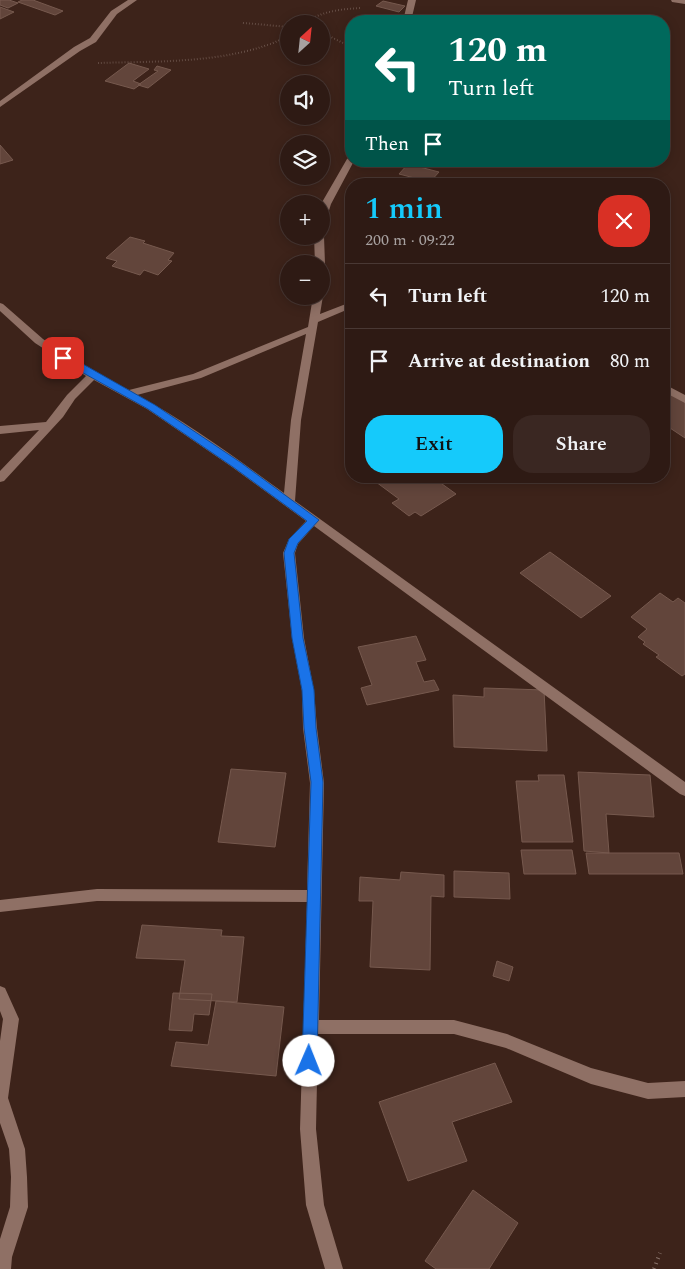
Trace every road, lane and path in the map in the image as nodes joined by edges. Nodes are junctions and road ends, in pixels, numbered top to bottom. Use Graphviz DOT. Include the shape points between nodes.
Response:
graph roads {
  1 [pos="133,0"];
  2 [pos="412,0"];
  3 [pos="675,0"];
  4 [pos="685,2"];
  5 [pos="360,8"];
  6 [pos="317,15"];
  7 [pos="408,15"];
  8 [pos="243,23"];
  9 [pos="280,26"];
  10 [pos="330,36"];
  11 [pos="280,41"];
  12 [pos="345,44"];
  13 [pos="95,63"];
  14 [pos="0,105"];
  15 [pos="347,167"];
  16 [pos="330,197"];
  17 [pos="317,305"];
  18 [pos="0,306"];
  19 [pos="345,308"];
  20 [pos="314,324"];
  21 [pos="93,375"];
  22 [pos="670,391"];
  23 [pos="128,394"];
  24 [pos="685,400"];
  25 [pos="50,425"];
  26 [pos="0,430"];
  27 [pos="0,478"];
  28 [pos="289,502"];
  29 [pos="313,520"];
  30 [pos="685,790"];
  31 [pos="314,896"];
  32 [pos="0,906"];
  33 [pos="0,993"];
  34 [pos="310,1028"];
  35 [pos="685,1090"];
  36 [pos="660,1253"];
  37 [pos="2,1269"];
  38 [pos="334,1269"];
  39 [pos="654,1269"];
  1 -- 14 [label="street" via="114,13 93,40"];
  2 -- 7 [label="street"];
  3 -- 4 [label="street"];
  5 -- 6 [label="path"];
  8 -- 9 [label="path"];
  10 -- 12 [label="path"];
  11 -- 13 [label="path" via="206,57"];
  15 -- 16 [label="street"];
  17 -- 20 [label="street"];
  18 -- 21 [label="street" via="40,341"];
  19 -- 20 [label="street"];
  20 -- 23 [label="street" via="197,376"];
  20 -- 28 [label="street" via="296,420"];
  21 -- 23 [label="street"];
  21 -- 25 [label="street"];
  22 -- 24 [label="street"];
  23 -- 28 [label="street" via="167,417"];
  25 -- 26 [label="street"];
  25 -- 27 [label="street"];
  28 -- 29 [label="street"];
  29 -- 30 [label="street"];
  29 -- 31 [label="street" via="293,542 289,553 317,782"];
  31 -- 32 [label="street" via="97,895"];
  31 -- 34 [label="street"];
  33 -- 37 [label="street" via="11,1020 0,1098 18,1148 20,1177 19,1207"];
  34 -- 35 [label="street" via="454,1028 507,1041 591,1076 648,1091"];
  34 -- 38 [label="street" via="308,1129 314,1196"];
  36 -- 39 [label="path"];
}
